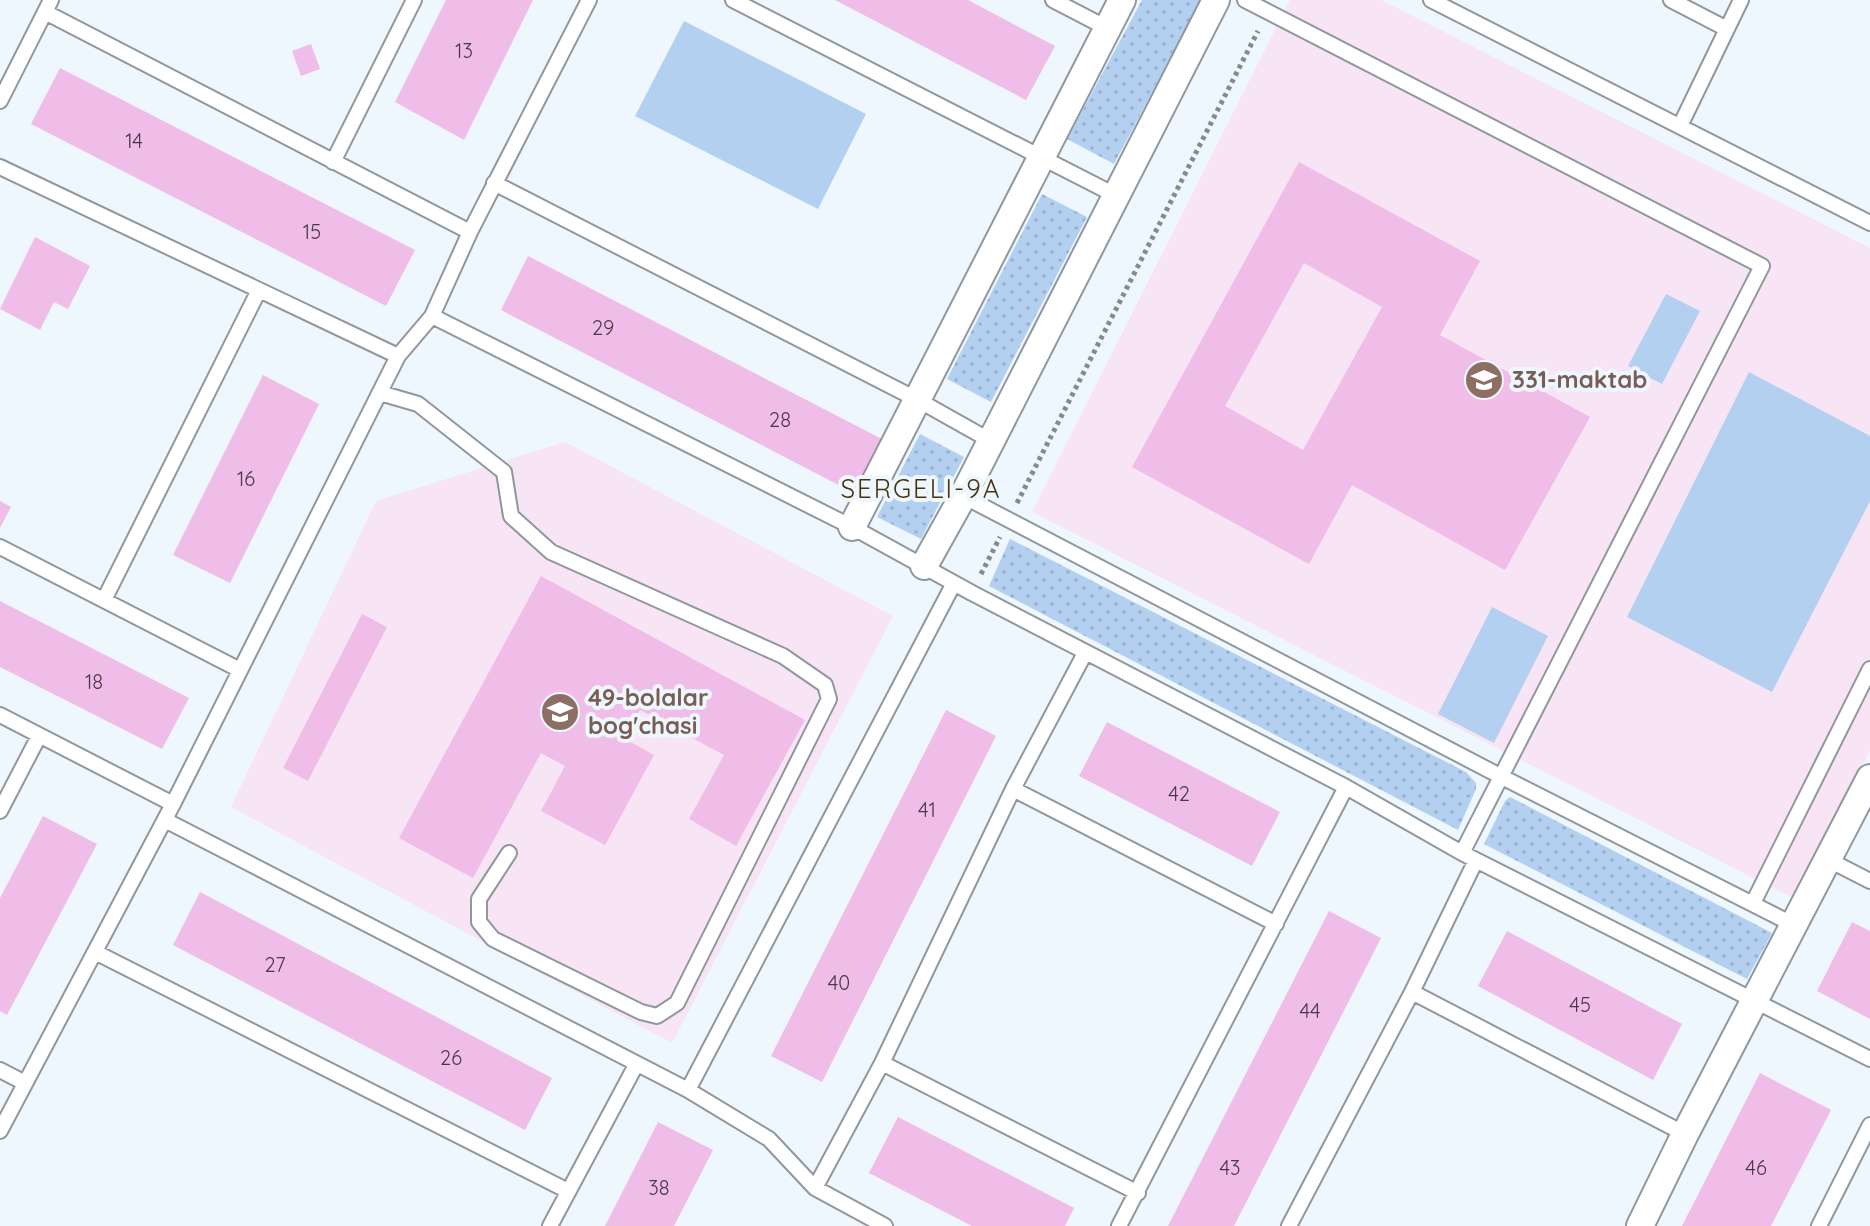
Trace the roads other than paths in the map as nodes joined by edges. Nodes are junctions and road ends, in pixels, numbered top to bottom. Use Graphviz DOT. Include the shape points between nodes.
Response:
graph roads {
  1 [pos="414,0"];
  2 [pos="589,0"];
  3 [pos="733,0"];
  4 [pos="1053,0"];
  5 [pos="1122,0"];
  6 [pos="1216,0"];
  7 [pos="1245,0"];
  8 [pos="1431,0"];
  9 [pos="1671,0"];
  10 [pos="1741,0"];
  11 [pos="48,6"];
  12 [pos="1107,28"];
  13 [pos="1727,29"];
  14 [pos="0,101"];
  15 [pos="1680,126"];
  16 [pos="1042,158"];
  17 [pos="333,162"];
  18 [pos="0,167"];
  19 [pos="494,183"];
  20 [pos="1115,195"];
  21 [pos="1870,223"];
  22 [pos="470,232"];
  23 [pos="259,290"];
  24 [pos="432,316"];
  25 [pos="398,356"];
  26 [pos="380,393"];
  27 [pos="918,400"];
  28 [pos="991,441"];
  29 [pos="963,496"];
  30 [pos="852,527"];
  31 [pos="0,547"];
  32 [pos="924,566"];
  33 [pos="954,583"];
  34 [pos="104,600"];
  35 [pos="1085,653"];
  36 [pos="1870,669"];
  37 [pos="240,670"];
  38 [pos="0,715"];
  39 [pos="39,736"];
  40 [pos="1502,777"];
  41 [pos="1870,778"];
  42 [pos="1346,787"];
  43 [pos="1013,789"];
  44 [pos="173,804"];
  45 [pos="0,811"];
  46 [pos="165,820"];
  47 [pos="509,853"];
  48 [pos="1469,857"];
  49 [pos="1827,859"];
  50 [pos="1870,881"];
  51 [pos="1753,903"];
  52 [pos="1276,924"];
  53 [pos="1794,925"];
  54 [pos="97,953"];
  55 [pos="1412,992"];
  56 [pos="1754,1001"];
  57 [pos="1870,1059"];
  58 [pos="882,1063"];
  59 [pos="636,1065"];
  60 [pos="0,1070"];
  61 [pos="25,1083"];
  62 [pos="688,1090"];
  63 [pos="1870,1125"];
  64 [pos="0,1131"];
  65 [pos="1685,1134"];
  66 [pos="815,1188"];
  67 [pos="568,1191"];
  68 [pos="1138,1193"];
  69 [pos="550,1226"];
  70 [pos="885,1226"];
  71 [pos="1119,1226"];
  72 [pos="1289,1226"];
  73 [pos="1640,1226"];
  74 [pos="1819,1226"];
  1 -- 17 [label="lane"];
  2 -- 19 [label="lane"];
  3 -- 16 [label="lane"];
  4 -- 12 [label="lane"];
  5 -- 12 [label="street"];
  6 -- 20 [label="street"];
  7 -- 40 [label="lane" via="1762,266"];
  8 -- 15 [label="lane"];
  9 -- 13 [label="lane"];
  10 -- 13 [label="lane"];
  11 -- 14 [label="lane"];
  11 -- 17 [label="lane"];
  12 -- 16 [label="street"];
  13 -- 15 [label="lane"];
  15 -- 21 [label="lane"];
  16 -- 20 [label="lane"];
  16 -- 27 [label="street"];
  17 -- 22 [label="lane"];
  18 -- 23 [label="lane"];
  19 -- 22 [label="lane"];
  19 -- 27 [label="lane"];
  20 -- 28 [label="street"];
  22 -- 24 [label="lane"];
  23 -- 25 [label="lane"];
  23 -- 34 [label="lane"];
  24 -- 25 [label="lane"];
  24 -- 30 [label="lane"];
  25 -- 26 [label="lane"];
  26 -- 37 [label="lane"];
  26 -- 47 [label="lane" via="418,404 504,472 511,516 551,552 783,656 825,685 829,699 677,1003 657,1016 493,939 479,922 479,899"];
  27 -- 28 [label="lane"];
  27 -- 30 [label="street"];
  28 -- 29 [label="street"];
  29 -- 32 [label="street"];
  29 -- 40 [label="lane"];
  30 -- 32 [label="lane"];
  31 -- 34 [label="lane"];
  32 -- 33 [label="lane"];
  33 -- 35 [label="lane"];
  33 -- 62 [label="lane"];
  34 -- 37 [label="lane"];
  35 -- 42 [label="lane"];
  35 -- 43 [label="lane"];
  36 -- 51 [label="lane"];
  37 -- 44 [label="lane"];
  38 -- 39 [label="lane"];
  39 -- 44 [label="lane"];
  39 -- 45 [label="lane"];
  40 -- 48 [label="lane"];
  40 -- 51 [label="lane"];
  41 -- 49 [label="street"];
  42 -- 48 [label="lane"];
  42 -- 52 [label="lane"];
  43 -- 52 [label="lane"];
  43 -- 58 [label="lane"];
  44 -- 46 [label="lane"];
  46 -- 54 [label="lane"];
  46 -- 59 [label="lane"];
  48 -- 55 [label="lane"];
  48 -- 56 [label="lane"];
  49 -- 50 [label="lane"];
  49 -- 53 [label="street"];
  51 -- 53 [label="lane"];
  52 -- 68 [label="lane"];
  53 -- 56 [label="street"];
  54 -- 61 [label="lane"];
  54 -- 67 [label="lane"];
  55 -- 65 [label="lane"];
  55 -- 72 [label="lane"];
  56 -- 57 [label="lane"];
  56 -- 65 [label="street"];
  58 -- 66 [label="lane"];
  58 -- 68 [label="lane"];
  59 -- 62 [label="lane"];
  59 -- 67 [label="lane"];
  60 -- 61 [label="lane"];
  61 -- 64 [label="lane"];
  62 -- 66 [label="lane" via="769,1139"];
  63 -- 74 [label="lane"];
  65 -- 73 [label="street"];
  66 -- 70 [label="lane"];
  67 -- 69 [label="lane"];
  68 -- 71 [label="lane"];
}
